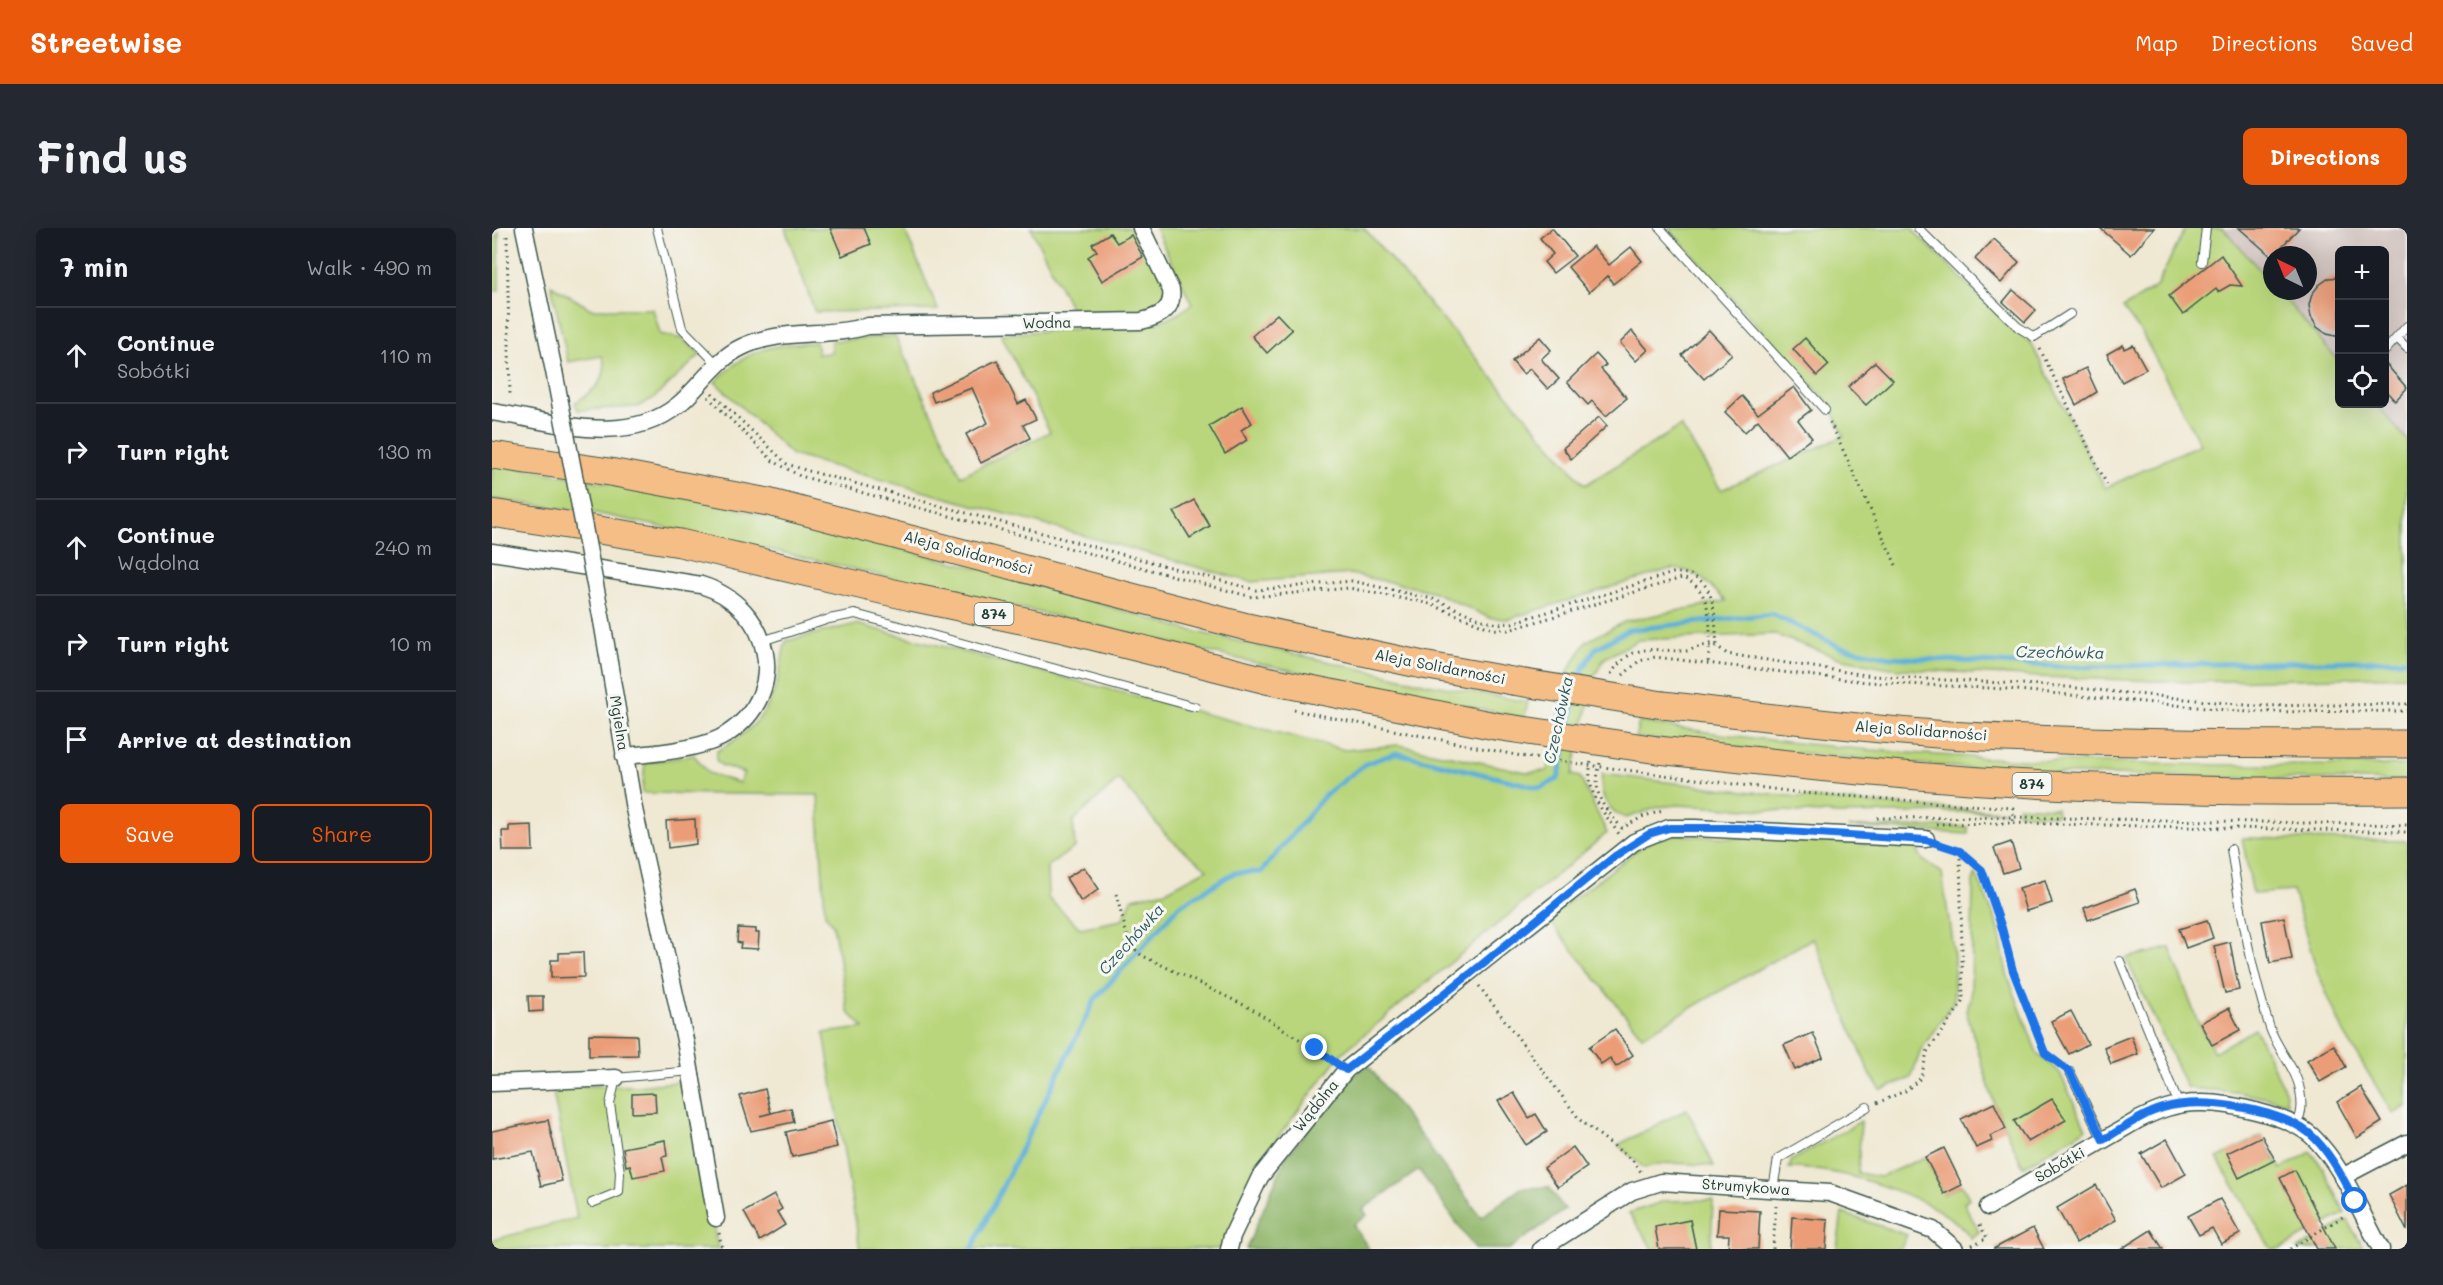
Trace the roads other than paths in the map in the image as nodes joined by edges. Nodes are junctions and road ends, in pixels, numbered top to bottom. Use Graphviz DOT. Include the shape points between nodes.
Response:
graph roads {
  1 [pos="524,228"];
  2 [pos="657,228"];
  3 [pos="1141,228"];
  4 [pos="1660,228"];
  5 [pos="1918,228"];
  6 [pos="2206,228"];
  7 [pos="2202,262"];
  8 [pos="2070,314"];
  9 [pos="2407,326"];
  10 [pos="2397,339"];
  11 [pos="2389,348"];
  12 [pos="2407,348"];
  13 [pos="718,365"];
  14 [pos="1825,410"];
  15 [pos="492,412"];
  16 [pos="492,454"];
  17 [pos="492,513"];
  18 [pos="492,552"];
  19 [pos="762,641"];
  20 [pos="1195,707"];
  21 [pos="2407,744"];
  22 [pos="624,756"];
  23 [pos="2407,791"];
  24 [pos="1926,840"];
  25 [pos="2231,849"];
  26 [pos="2120,961"];
  27 [pos="691,1071"];
  28 [pos="2070,1072"];
  29 [pos="616,1078"];
  30 [pos="492,1083"];
  31 [pos="2179,1105"];
  32 [pos="1867,1107"];
  33 [pos="2296,1125"];
  34 [pos="2103,1140"];
  35 [pos="2407,1143"];
  36 [pos="2342,1177"];
  37 [pos="1775,1194"];
  38 [pos="592,1203"];
  39 [pos="1984,1214"];
  40 [pos="716,1218"];
  41 [pos="1229,1249"];
  42 [pos="1541,1249"];
  43 [pos="1955,1249"];
  44 [pos="2381,1249"];
  1 -- 22 [label="street, Mgielna, bridge" via="602,621"];
  2 -- 13 [label="lane" via="681,328"];
  3 -- 13 [label="street, Wodna" via="1173,299 1169,309 1153,319 868,326 834,334 770,337 741,347"];
  4 -- 14 [label="lane"];
  5 -- 8 [label="lane" via="2018,327 2034,337"];
  6 -- 7 [label="lane"];
  9 -- 10 [label="lane"];
  10 -- 11 [label="lane"];
  10 -- 12 [label="lane"];
  13 -- 15 [label="street" via="668,413 638,426 603,429"];
  16 -- 21 [label="main road, Aleja Solidarności, bridge" via="610,471 768,502 1247,627 1423,665 1663,705 1813,723 1978,736 2164,744"];
  17 -- 23 [label="main road, 874, bridge" via="721,551 1276,682 1495,726 1658,750 1846,770 2068,786 2211,792"];
  18 -- 19 [label="street" via="627,571 718,590 745,610"];
  19 -- 20 [label="lane" via="855,614"];
  19 -- 22 [label="street" via="765,678 760,696 743,722 726,735 705,743"];
  22 -- 27 [label="street, Mgielna"];
  24 -- 41 [label="street, Wądolna" via="1739,828 1669,828 1649,834 1615,856 1346,1070 1260,1177"];
  25 -- 33 [label="lane" via="2258,991 2271,1032 2300,1088 2302,1115"];
  26 -- 31 [label="lane"];
  27 -- 29 [label="lane"];
  27 -- 40 [label="street, Mgielna"];
  28 -- 34 [label="lane"];
  29 -- 30 [label="street"];
  29 -- 38 [label="lane" via="610,1104 619,1192"];
  31 -- 33 [label="street, Sobótki" via="2216,1104"];
  31 -- 34 [label="street, Sobótki" via="2163,1108"];
  32 -- 37 [label="lane" via="1778,1159"];
  33 -- 36 [label="street, Sobótki" via="2322,1147"];
  34 -- 39 [label="street, Sobótki"];
  35 -- 36 [label="street"];
  36 -- 44 [label="street, Sobótki"];
  37 -- 42 [label="street, Strumykowa" via="1661,1182 1644,1185"];
  37 -- 43 [label="street, Strumykowa" via="1830,1193 1851,1199 1933,1230"];
}
